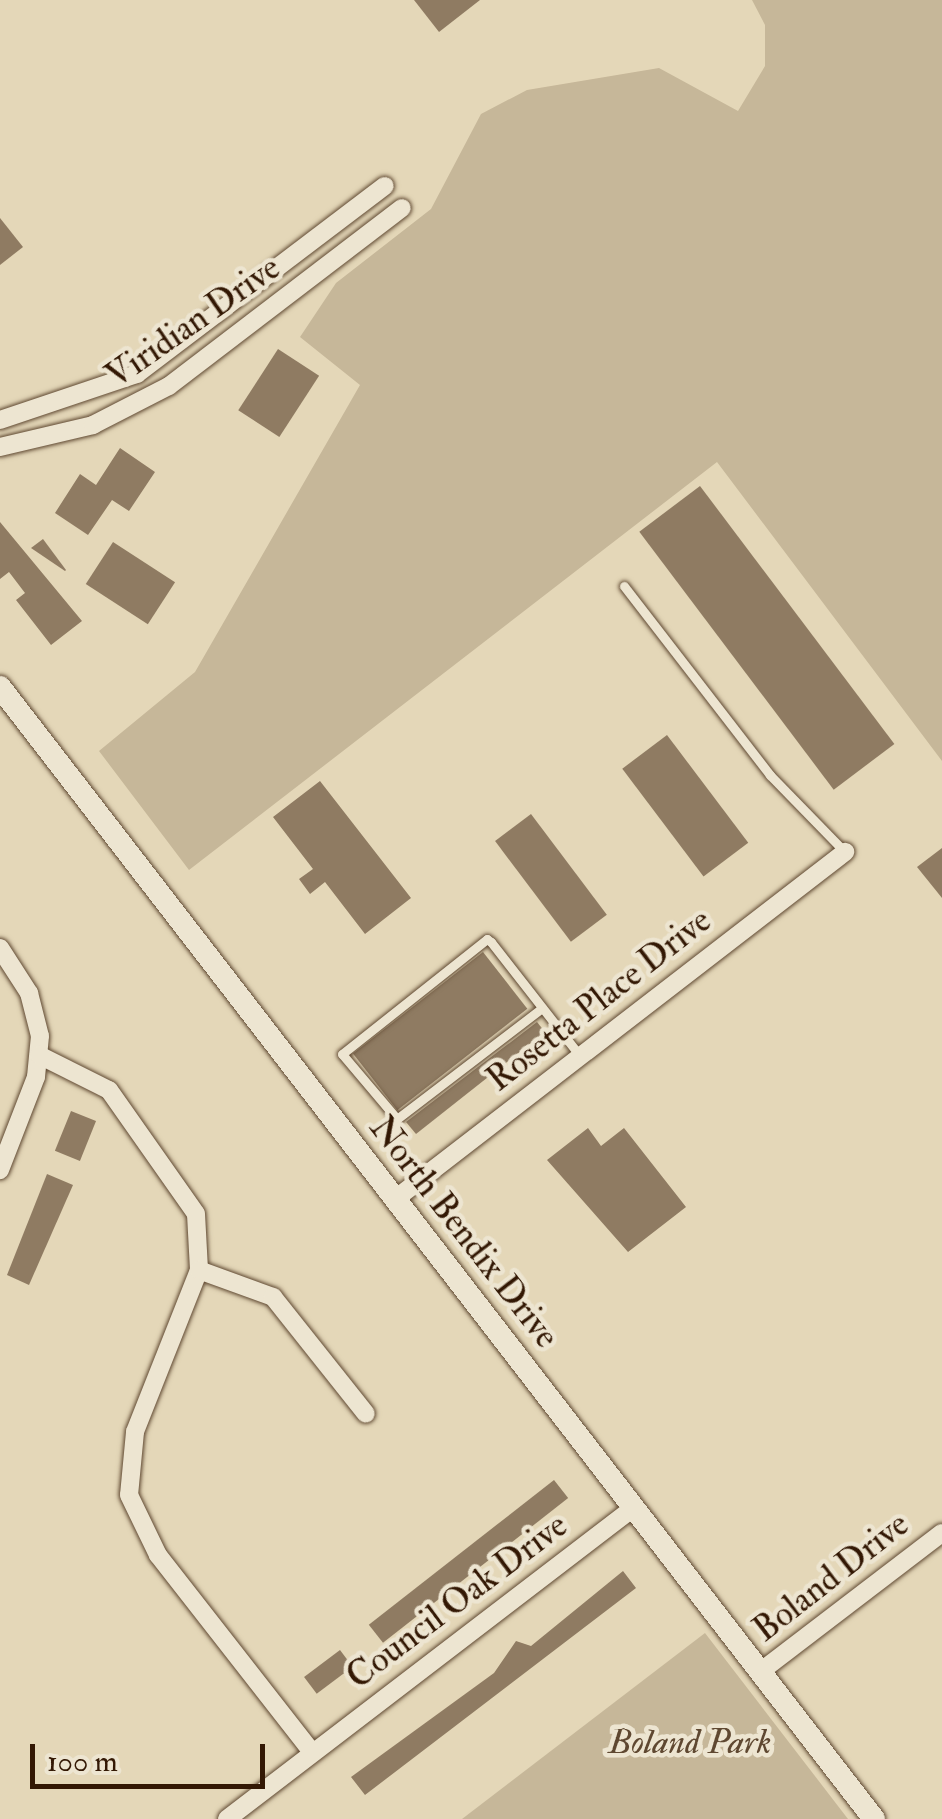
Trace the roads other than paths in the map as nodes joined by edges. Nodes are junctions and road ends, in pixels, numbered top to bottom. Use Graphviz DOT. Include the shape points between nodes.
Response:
graph roads {
  1 [pos="385,186"];
  2 [pos="402,208"];
  3 [pos="136,374"];
  4 [pos="150,396"];
  5 [pos="4,420"];
  6 [pos="6,446"];
  7 [pos="624,586"];
  8 [pos="0,687"];
  9 [pos="844,852"];
  10 [pos="0,948"];
  11 [pos="542,1008"];
  12 [pos="40,1056"];
  13 [pos="580,1056"];
  14 [pos="0,1170"];
  15 [pos="394,1200"];
  16 [pos="199,1270"];
  17 [pos="366,1414"];
  18 [pos="632,1508"];
  19 [pos="942,1532"];
  20 [pos="760,1672"];
  21 [pos="312,1752"];
  22 [pos="227,1819"];
  23 [pos="874,1819"];
  1 -- 2 [label="lane"];
  1 -- 3 [label="street, Viridian Drive"];
  2 -- 4 [label="street, Viridian Drive"];
  3 -- 4 [label="lane"];
  3 -- 5 [label="street, Viridian Drive"];
  4 -- 6 [label="street, Viridian Drive" via="93,425"];
  5 -- 6 [label="lane"];
  7 -- 9 [label="lane" via="770,775"];
  8 -- 15 [label="street, North Bendix Drive"];
  9 -- 13 [label="street, Rosetta Place Drive"];
  10 -- 12 [label="street" via="29,993"];
  11 -- 11 [label="lane" via="487,939 342,1054 397,1119"];
  11 -- 13 [label="lane"];
  12 -- 14 [label="street"];
  12 -- 16 [label="street" via="96,1078 172,1168 196,1214"];
  13 -- 15 [label="street, Rosetta Place Drive"];
  15 -- 18 [label="street, North Bendix Drive"];
  16 -- 17 [label="street" via="273,1297"];
  16 -- 21 [label="street" via="135,1432 130,1494 158,1555"];
  18 -- 20 [label="street, North Bendix Drive"];
  18 -- 21 [label="street, Council Oak Drive"];
  19 -- 20 [label="street, Boland Drive"];
  20 -- 23 [label="street, North Bendix Drive"];
  21 -- 22 [label="street, Council Oak Drive"];
}
